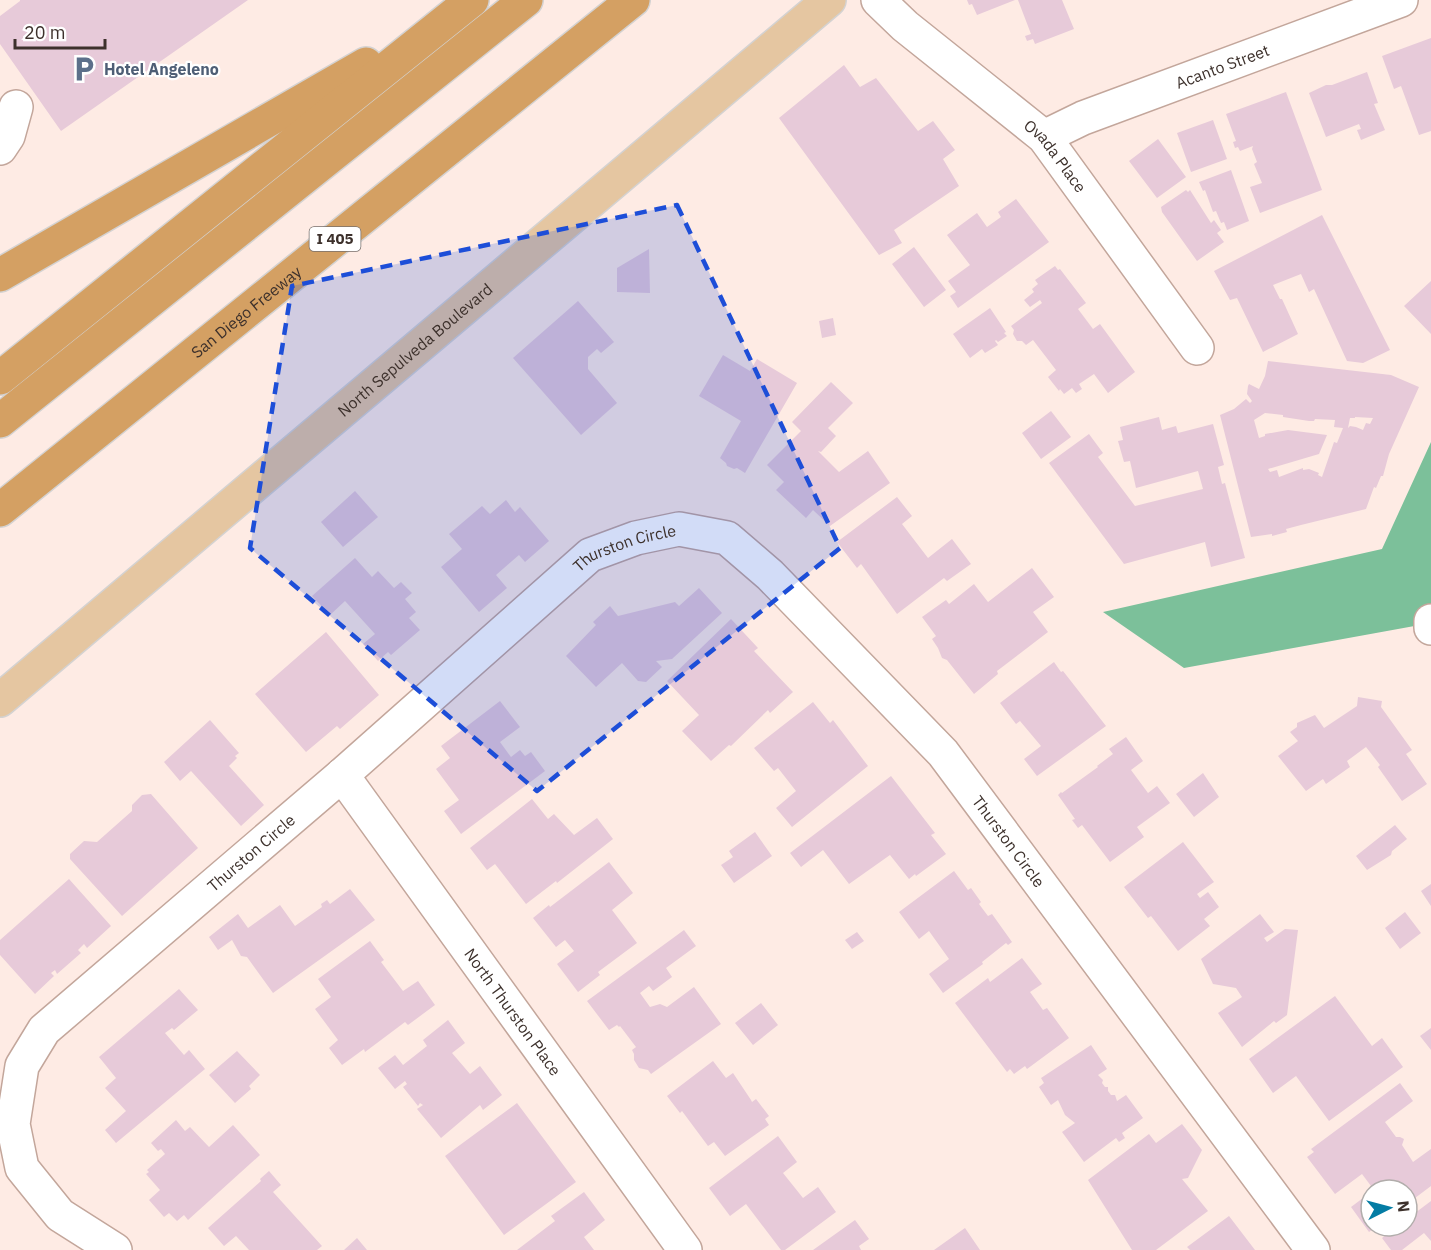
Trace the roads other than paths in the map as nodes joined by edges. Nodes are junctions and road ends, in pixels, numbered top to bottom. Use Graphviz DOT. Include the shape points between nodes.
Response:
graph roads {
  1 [pos="526,0"];
  2 [pos="633,0"];
  3 [pos="829,0"];
  4 [pos="878,0"];
  5 [pos="1401,0"];
  6 [pos="467,4"];
  7 [pos="16,107"];
  8 [pos="1044,137"];
  9 [pos="0,148"];
  10 [pos="0,275"];
  11 [pos="1197,348"];
  12 [pos="0,378"];
  13 [pos="0,421"];
  14 [pos="38,479"];
  15 [pos="0,510"];
  16 [pos="0,521"];
  17 [pos="1431,621"];
  18 [pos="1431,628"];
  19 [pos="0,700"];
  20 [pos="342,775"];
  21 [pos="115,1250"];
  22 [pos="685,1250"];
  23 [pos="1312,1250"];
  1 -- 13 [label="highway"];
  2 -- 14 [label="highway, San Diego Freeway / I 405"];
  3 -- 19 [label="main road, North Sepulveda Boulevard"];
  4 -- 8 [label="street, Ovada Place"];
  5 -- 8 [label="street, Acanto Street" via="1083,118"];
  6 -- 10 [label="highway"];
  6 -- 12 [label="highway"];
  7 -- 9 [label="street" via="8,136"];
  8 -- 11 [label="street, Ovada Place"];
  14 -- 15 [label="highway, San Diego Freeway / I 405"];
  14 -- 16 [label="highway"];
  17 -- 18 [label="street"];
  20 -- 21 [label="street, Thurston Circle" via="44,1030 22,1066 13,1124 22,1168 60,1215"];
  20 -- 22 [label="street, North Thurston Place"];
  20 -- 23 [label="street, Thurston Circle" via="590,555 636,538 679,529 727,538 770,575 944,753"];
}
